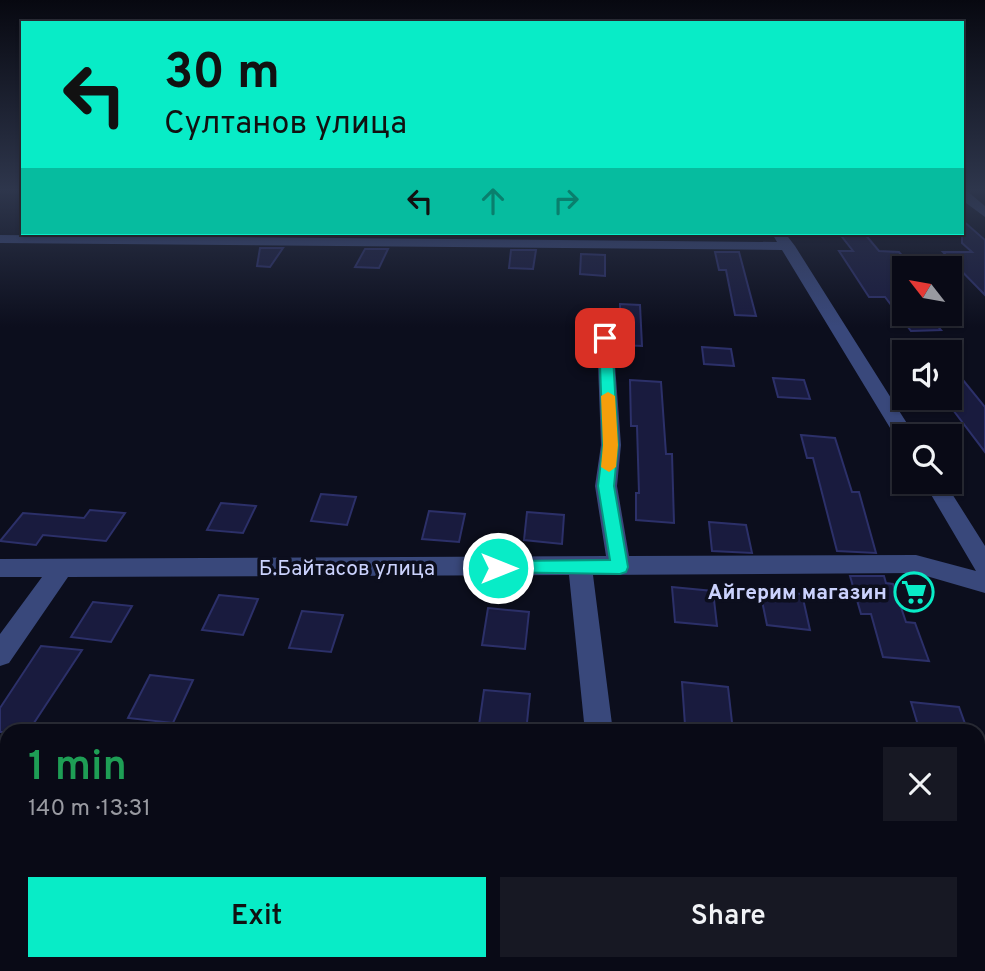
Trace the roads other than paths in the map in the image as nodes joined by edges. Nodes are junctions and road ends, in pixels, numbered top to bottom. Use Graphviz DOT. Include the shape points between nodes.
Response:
graph roads {
  1 [pos="166,237"];
  2 [pos="359,238"];
  3 [pos="505,238"];
  4 [pos="0,239"];
  5 [pos="784,240"];
  6 [pos="605,338"];
  7 [pos="898,424"];
  8 [pos="941,494"];
  9 [pos="985,566"];
  10 [pos="580,567"];
  11 [pos="620,567"];
  12 [pos="0,568"];
  13 [pos="61,569"];
  14 [pos="985,583"];
  15 [pos="0,655"];
  16 [pos="598,724"];
  1 -- 2 [label="street"];
  1 -- 4 [label="street"];
  2 -- 3 [label="street"];
  3 -- 5 [label="street"];
  5 -- 7 [label="street"];
  6 -- 11 [label="street" via="611,445 606,486"];
  8 -- 9 [label="street"];
  10 -- 11 [label="street, Б.Байтасов улица"];
  10 -- 13 [label="street, Б.Байтасов улица"];
  10 -- 16 [label="street"];
  11 -- 14 [label="street, Б.Байтасов улица" via="916,564"];
  12 -- 13 [label="street, Б.Байтасов улица"];
  13 -- 15 [label="street"];
}
